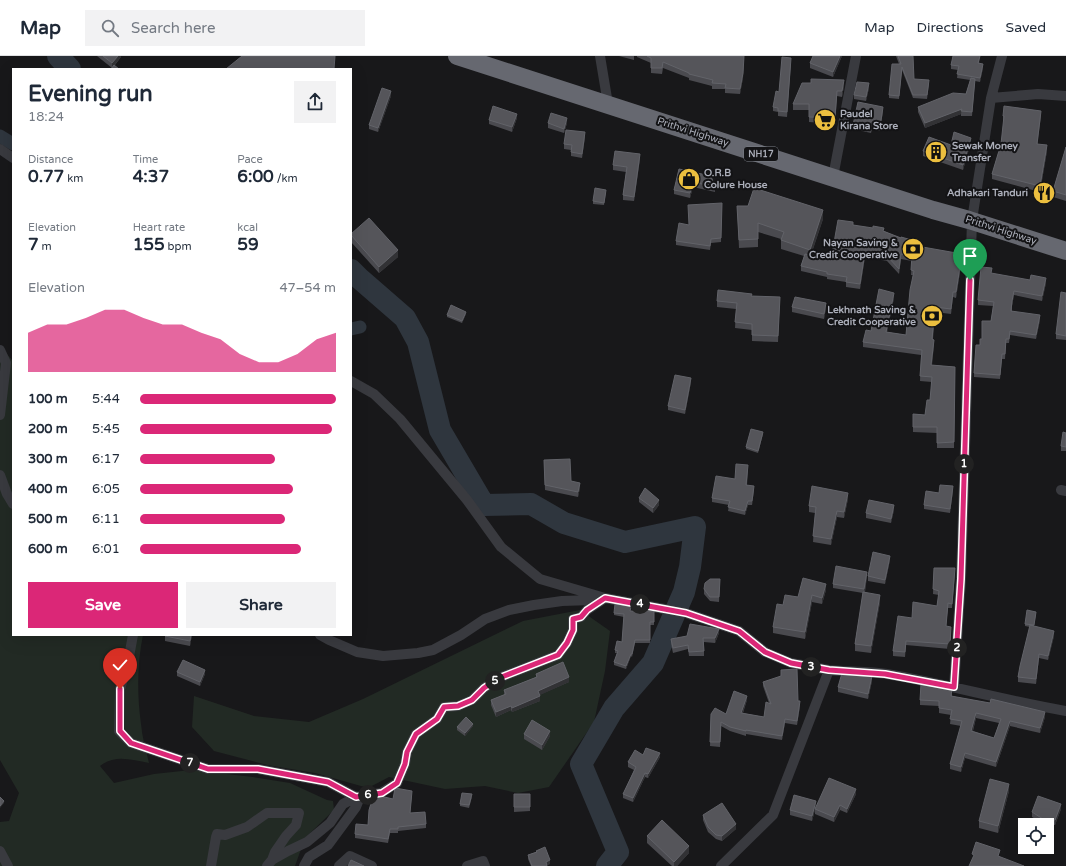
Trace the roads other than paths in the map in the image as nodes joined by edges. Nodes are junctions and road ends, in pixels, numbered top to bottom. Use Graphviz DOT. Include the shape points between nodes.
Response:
graph roads {
  1 [pos="457,56"];
  2 [pos="600,56"];
  3 [pos="856,56"];
  4 [pos="1002,56"];
  5 [pos="1066,96"];
  6 [pos="991,98"];
  7 [pos="608,104"];
  8 [pos="0,149"];
  9 [pos="12,157"];
  10 [pos="833,177"];
  11 [pos="972,220"];
  12 [pos="1066,251"];
  13 [pos="0,350"];
  14 [pos="352,382"];
  15 [pos="0,415"];
  16 [pos="0,475"];
  17 [pos="12,502"];
  18 [pos="605,598"];
  19 [pos="133,636"];
  20 [pos="322,636"];
  21 [pos="829,670"];
  22 [pos="954,687"];
  23 [pos="1066,711"];
  24 [pos="356,797"];
  25 [pos="0,851"];
  26 [pos="270,863"];
  27 [pos="8,866"];
  28 [pos="210,866"];
  29 [pos="304,866"];
  30 [pos="339,866"];
  31 [pos="372,866"];
  32 [pos="467,866"];
  33 [pos="485,866"];
  34 [pos="721,866"];
  1 -- 7 [label="highway, Prithvi Highway / NH17"];
  2 -- 7 [label="street"];
  3 -- 10 [label="street"];
  4 -- 6 [label="street"];
  5 -- 6 [label="street" via="1038,94"];
  6 -- 11 [label="street"];
  7 -- 10 [label="highway, Prithvi Highway / NH17"];
  8 -- 9 [label="street"];
  10 -- 11 [label="highway, Prithvi Highway / NH17"];
  11 -- 12 [label="highway, Prithvi Highway / NH17"];
  11 -- 22 [label="street" via="961,579"];
  13 -- 15 [label="street" via="6,363"];
  14 -- 18 [label="street" via="374,394 400,420 501,547 540,579"];
  16 -- 17 [label="street"];
  18 -- 20 [label="street" via="534,604 509,610 485,619 433,650 418,653 383,656 357,652"];
  18 -- 21 [label="street" via="686,613 739,631 765,652 791,663"];
  18 -- 24 [label="street" via="581,617 573,619 573,630 558,655 499,678 472,700 458,706 444,707 437,719 416,734 397,783 382,793"];
  19 -- 24 [label="street" via="120,689 120,731 131,743 208,769 258,769 328,782"];
  21 -- 22 [label="street" via="885,674"];
  21 -- 34 [label="street" via="773,815"];
  22 -- 23 [label="street"];
  24 -- 26 [label="street" via="343,804 330,823 307,842"];
  24 -- 29 [label="street" via="356,807 337,834 328,845 309,857"];
  25 -- 27 [label="street"];
  26 -- 28 [label="street" via="286,836 296,825 299,813 267,813 247,827 226,835 217,834"];
  30 -- 31 [label="street" via="350,856"];
  32 -- 33 [label="street" via="483,861"];
}
